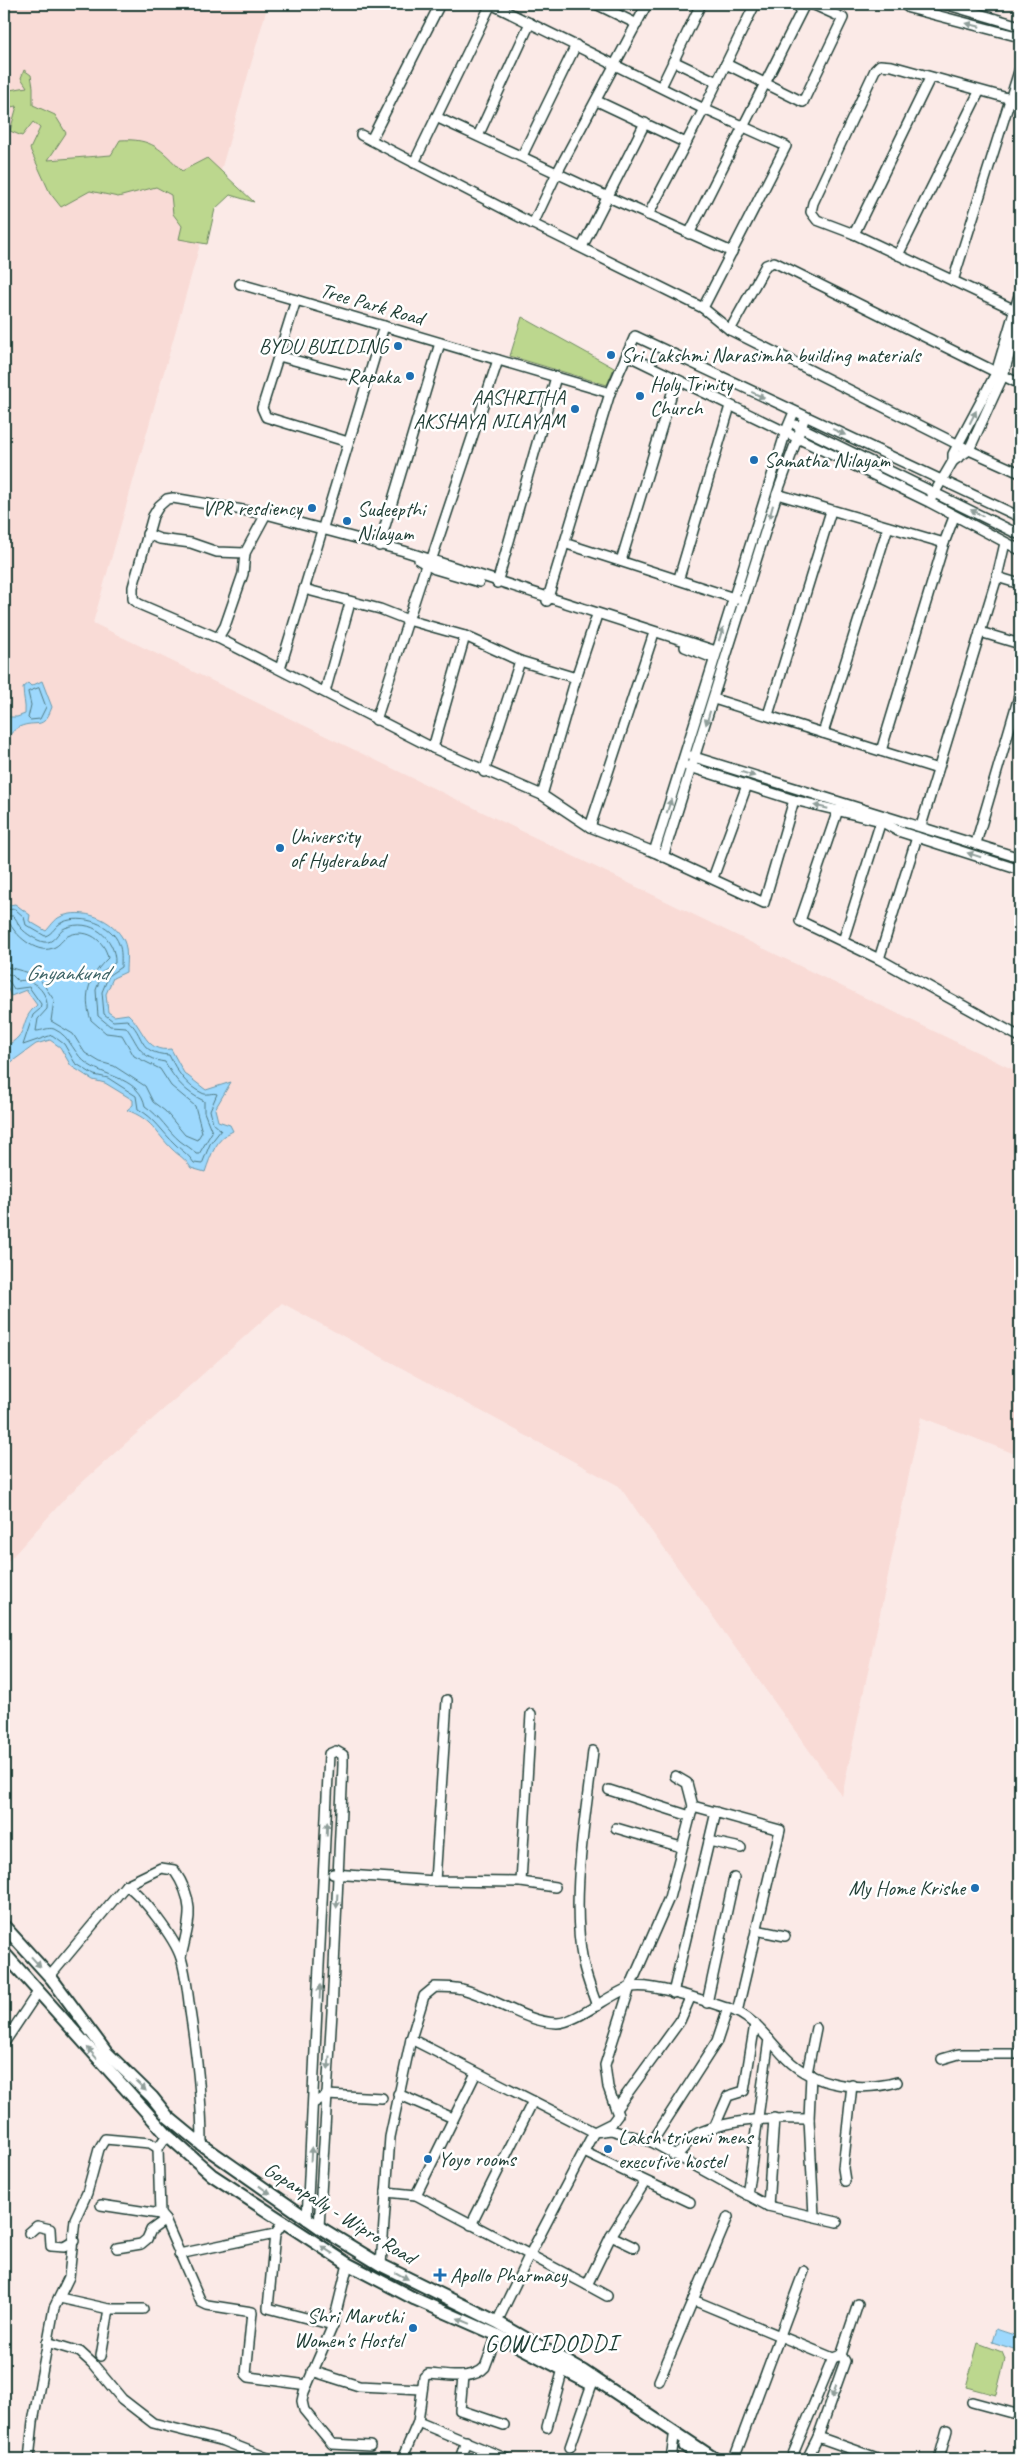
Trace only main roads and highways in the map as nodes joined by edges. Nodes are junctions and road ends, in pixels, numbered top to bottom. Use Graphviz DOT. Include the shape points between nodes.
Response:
graph roads {
  1 [pos="4,1926"];
  2 [pos="4,1953"];
  3 [pos="422,2287"];
  4 [pos="415,2299"];
  5 [pos="702,2459"];
  6 [pos="716,2459"];
  1 -- 3 [label="main road, Gopanpally - Wipro Road, one-way" via="50,1976 106,2052 152,2096 168,2117 308,2220"];
  4 -- 2 [label="main road, Gopanpally - Wipro Road, one-way" via="348,2264 212,2175 167,2135"];
  3 -- 4 [label="main road"];
  3 -- 6 [label="main road, Gopanpally - Wipro Road" via="497,2322 583,2371"];
  5 -- 4 [label="main road, Gopanpally - Wipro Road, one-way" via="592,2384 497,2335"];
}
